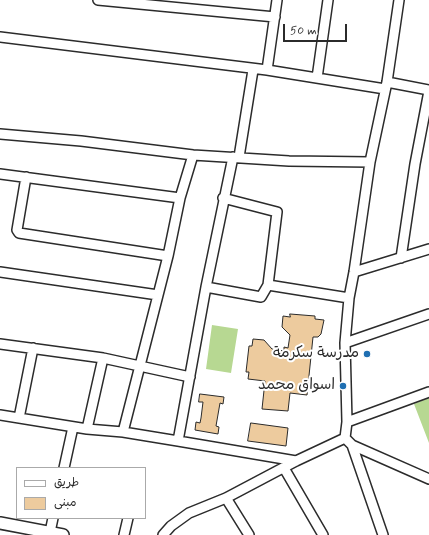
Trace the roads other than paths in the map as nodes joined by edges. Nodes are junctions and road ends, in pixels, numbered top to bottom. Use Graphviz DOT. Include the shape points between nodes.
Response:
graph roads {
  1 [pos="98,0"];
  2 [pos="277,0"];
  3 [pos="328,0"];
  4 [pos="399,0"];
  5 [pos="275,16"];
  6 [pos="0,37"];
  7 [pos="253,70"];
  8 [pos="267,70"];
  9 [pos="317,78"];
  10 [pos="386,85"];
  11 [pos="429,90"];
  12 [pos="0,134"];
  13 [pos="192,155"];
  14 [pos="236,157"];
  15 [pos="370,162"];
  16 [pos="0,174"];
  17 [pos="26,177"];
  18 [pos="180,198"];
  19 [pos="223,198"];
  20 [pos="429,249"];
  21 [pos="168,256"];
  22 [pos="401,258"];
  23 [pos="0,272"];
  24 [pos="354,272"];
  25 [pos="268,285"];
  26 [pos="206,287"];
  27 [pos="158,295"];
  28 [pos="349,298"];
  29 [pos="429,314"];
  30 [pos="345,343"];
  31 [pos="0,344"];
  32 [pos="33,348"];
  33 [pos="102,358"];
  34 [pos="141,365"];
  35 [pos="190,376"];
  36 [pos="429,392"];
  37 [pos="0,415"];
  38 [pos="19,418"];
  39 [pos="347,422"];
  40 [pos="73,427"];
  41 [pos="87,429"];
  42 [pos="123,432"];
  43 [pos="345,438"];
  44 [pos="178,441"];
  45 [pos="352,445"];
  46 [pos="296,461"];
  47 [pos="64,467"];
  48 [pos="284,468"];
  49 [pos="429,479"];
  50 [pos="226,498"];
  51 [pos="53,519"];
  52 [pos="128,519"];
  53 [pos="0,523"];
  54 [pos="50,532"];
  55 [pos="63,535"];
  56 [pos="124,535"];
  57 [pos="163,535"];
  58 [pos="249,535"];
  59 [pos="323,535"];
  60 [pos="383,535"];
  1 -- 5 [label="street"];
  2 -- 5 [label="street"];
  3 -- 9 [label="street"];
  4 -- 10 [label="street"];
  5 -- 8 [label="street"];
  6 -- 7 [label="street"];
  7 -- 8 [label="street"];
  7 -- 14 [label="street"];
  8 -- 9 [label="street"];
  9 -- 10 [label="street"];
  10 -- 11 [label="street"];
  10 -- 15 [label="street"];
  11 -- 22 [label="street"];
  12 -- 13 [label="street"];
  13 -- 14 [label="street"];
  13 -- 18 [label="street"];
  14 -- 15 [label="street" via="289,161"];
  14 -- 19 [label="street"];
  15 -- 24 [label="street"];
  16 -- 17 [label="street"];
  17 -- 18 [label="street"];
  17 -- 21 [label="street" via="17,230 19,233"];
  18 -- 21 [label="street"];
  19 -- 25 [label="street" via="277,212"];
  19 -- 26 [label="street"];
  20 -- 22 [label="street"];
  21 -- 27 [label="street"];
  22 -- 24 [label="street"];
  23 -- 27 [label="street"];
  24 -- 28 [label="street"];
  25 -- 26 [label="street" via="261,297"];
  25 -- 28 [label="street"];
  26 -- 35 [label="street"];
  27 -- 34 [label="street"];
  28 -- 30 [label="street"];
  29 -- 30 [label="street"];
  30 -- 39 [label="street"];
  31 -- 32 [label="street"];
  32 -- 33 [label="street"];
  32 -- 38 [label="street"];
  33 -- 34 [label="street"];
  33 -- 41 [label="street"];
  34 -- 35 [label="street"];
  34 -- 42 [label="street"];
  35 -- 44 [label="street"];
  36 -- 39 [label="street"];
  37 -- 38 [label="street"];
  38 -- 40 [label="street"];
  39 -- 43 [label="street"];
  40 -- 41 [label="street"];
  40 -- 47 [label="street"];
  41 -- 42 [label="street"];
  42 -- 44 [label="street"];
  43 -- 45 [label="street"];
  43 -- 46 [label="street"];
  44 -- 46 [label="street"];
  45 -- 49 [label="street"];
  45 -- 60 [label="street"];
  46 -- 48 [label="street"];
  48 -- 50 [label="street"];
  48 -- 59 [label="street"];
  50 -- 57 [label="street" via="179,519"];
  50 -- 58 [label="street"];
  51 -- 54 [label="street"];
  52 -- 56 [label="street"];
  53 -- 54 [label="street"];
  54 -- 55 [label="street"];
}
